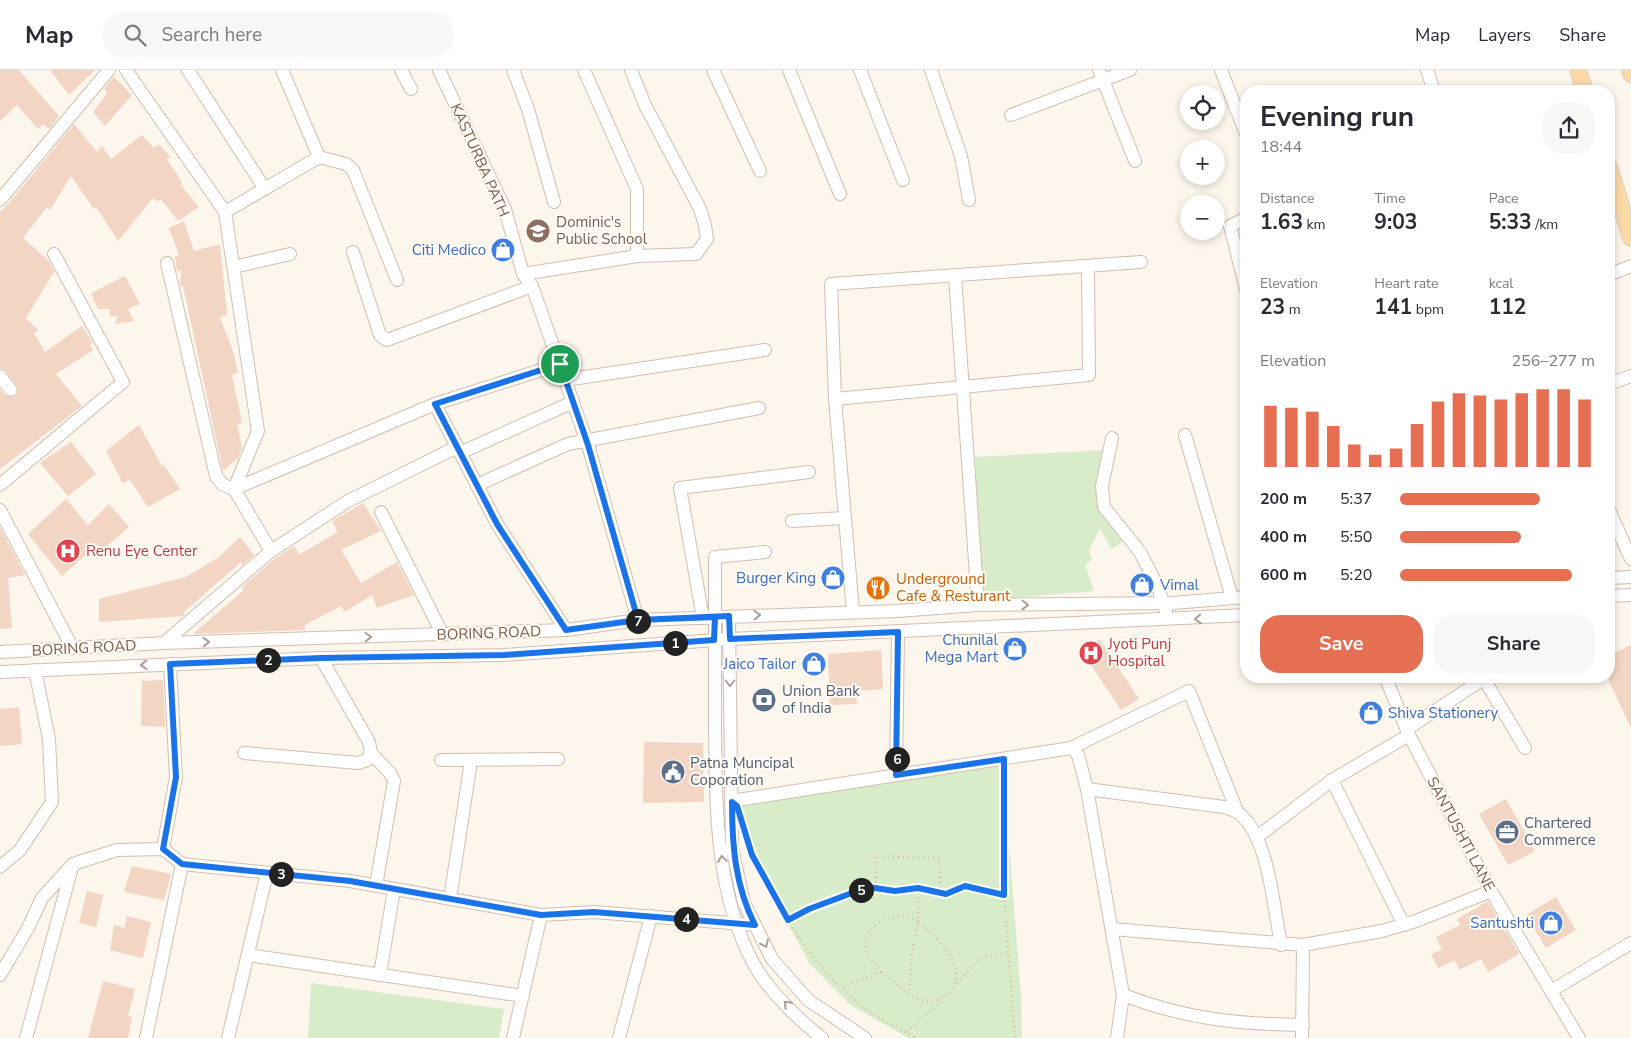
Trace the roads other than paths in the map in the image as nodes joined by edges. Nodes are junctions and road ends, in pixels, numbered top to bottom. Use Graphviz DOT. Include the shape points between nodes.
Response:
graph roads {
  1 [pos="126,70"];
  2 [pos="188,70"];
  3 [pos="282,70"];
  4 [pos="401,70"];
  5 [pos="439,70"];
  6 [pos="513,70"];
  7 [pos="584,70"];
  8 [pos="631,70"];
  9 [pos="713,70"];
  10 [pos="789,70"];
  11 [pos="860,70"];
  12 [pos="931,70"];
  13 [pos="1130,70"];
  14 [pos="1221,70"];
  15 [pos="1427,70"];
  16 [pos="1578,70"];
  17 [pos="1630,70"];
  18 [pos="105,71"];
  19 [pos="1631,74"];
  20 [pos="1101,75"];
  21 [pos="1432,85"];
  22 [pos="1582,85"];
  23 [pos="411,89"];
  24 [pos="1011,115"];
  25 [pos="1240,119"];
  26 [pos="319,157"];
  27 [pos="1135,161"];
  28 [pos="760,170"];
  29 [pos="903,180"];
  30 [pos="1615,186"];
  31 [pos="265,188"];
  32 [pos="840,194"];
  33 [pos="0,200"];
  34 [pos="969,200"];
  35 [pos="554,202"];
  36 [pos="225,212"];
  37 [pos="1240,221"];
  38 [pos="1631,238"];
  39 [pos="353,252"];
  40 [pos="54,254"];
  41 [pos="290,254"];
  42 [pos="637,256"];
  43 [pos="1141,262"];
  44 [pos="167,263"];
  45 [pos="1240,265"];
  46 [pos="1631,266"];
  47 [pos="234,267"];
  48 [pos="1088,267"];
  49 [pos="1615,272"];
  50 [pos="523,274"];
  51 [pos="955,276"];
  52 [pos="397,280"];
  53 [pos="532,286"];
  54 [pos="765,350"];
  55 [pos="560,364"];
  56 [pos="0,376"];
  57 [pos="1631,376"];
  58 [pos="566,380"];
  59 [pos="1615,382"];
  60 [pos="964,387"];
  61 [pos="10,390"];
  62 [pos="836,399"];
  63 [pos="573,402"];
  64 [pos="435,404"];
  65 [pos="759,408"];
  66 [pos="1186,435"];
  67 [pos="1112,438"];
  68 [pos="587,440"];
  69 [pos="459,450"];
  70 [pos="809,472"];
  71 [pos="477,484"];
  72 [pos="0,485"];
  73 [pos="234,489"];
  74 [pos="0,510"];
  75 [pos="381,512"];
  76 [pos="844,518"];
  77 [pos="792,521"];
  78 [pos="1615,523"];
  79 [pos="271,551"];
  80 [pos="765,552"];
  81 [pos="1631,559"];
  82 [pos="1631,577"];
  83 [pos="1615,578"];
  84 [pos="1631,595"];
  85 [pos="1615,596"];
  86 [pos="1240,597"];
  87 [pos="1232,598"];
  88 [pos="1165,604"];
  89 [pos="978,605"];
  90 [pos="853,612"];
  91 [pos="1240,615"];
  92 [pos="729,616"];
  93 [pos="709,618"];
  94 [pos="638,620"];
  95 [pos="1167,620"];
  96 [pos="566,630"];
  97 [pos="898,632"];
  98 [pos="443,635"];
  99 [pos="730,639"];
  100 [pos="714,640"];
  101 [pos="164,643"];
  102 [pos="72,647"];
  103 [pos="0,652"];
  104 [pos="321,658"];
  105 [pos="170,664"];
  106 [pos="35,670"];
  107 [pos="0,672"];
  108 [pos="1388,683"];
  109 [pos="1479,683"];
  110 [pos="1489,683"];
  111 [pos="1408,732"];
  112 [pos="1071,748"];
  113 [pos="1525,748"];
  114 [pos="244,753"];
  115 [pos="371,753"];
  116 [pos="558,759"];
  117 [pos="441,760"];
  118 [pos="471,761"];
  119 [pos="896,775"];
  120 [pos="1332,780"];
  121 [pos="1087,789"];
  122 [pos="732,802"];
  123 [pos="1237,812"];
  124 [pos="1258,837"];
  125 [pos="163,849"];
  126 [pos="73,864"];
  127 [pos="182,864"];
  128 [pos="0,866"];
  129 [pos="267,873"];
  130 [pos="376,886"];
  131 [pos="394,889"];
  132 [pos="1491,891"];
  133 [pos="450,899"];
  134 [pos="541,915"];
  135 [pos="651,916"];
  136 [pos="737,923"];
  137 [pos="1404,924"];
  138 [pos="755,925"];
  139 [pos="1112,929"];
  140 [pos="1631,943"];
  141 [pos="1281,945"];
  142 [pos="1303,945"];
  143 [pos="248,955"];
  144 [pos="0,975"];
  145 [pos="380,975"];
  146 [pos="1551,992"];
  147 [pos="1123,994"];
  148 [pos="523,996"];
  149 [pos="1302,1032"];
  150 [pos="852,1034"];
  151 [pos="1575,1037"];
  152 [pos="26,1038"];
  153 [pos="146,1038"];
  154 [pos="228,1038"];
  155 [pos="513,1038"];
  156 [pos="619,1038"];
  157 [pos="822,1038"];
  158 [pos="866,1038"];
  159 [pos="1117,1038"];
  1 -- 36 [label="street"];
  2 -- 31 [label="street"];
  3 -- 26 [label="street"];
  4 -- 23 [label="street"];
  5 -- 50 [label="street, KASTURBA PATH" via="505,209"];
  6 -- 35 [label="street" via="528,109"];
  7 -- 42 [label="street" via="637,189"];
  8 -- 42 [label="street" via="645,105 700,209 707,239 696,254"];
  9 -- 28 [label="street"];
  10 -- 32 [label="street"];
  11 -- 29 [label="street"];
  12 -- 34 [label="street" via="961,156"];
  13 -- 20 [label="street"];
  14 -- 25 [label="street"];
  15 -- 21 [label="street"];
  16 -- 22 [label="main road"];
  17 -- 19 [label="main road"];
  18 -- 33 [label="street"];
  20 -- 24 [label="street"];
  20 -- 27 [label="street"];
  26 -- 31 [label="street"];
  26 -- 52 [label="street" via="346,164 353,170"];
  30 -- 38 [label="main road"];
  31 -- 36 [label="street"];
  36 -- 47 [label="street"];
  37 -- 45 [label="street" via="1230,226"];
  39 -- 53 [label="street" via="380,335 387,340"];
  40 -- 72 [label="street" via="122,382"];
  41 -- 47 [label="street"];
  42 -- 50 [label="street"];
  43 -- 48 [label="street"];
  44 -- 73 [label="street" via="216,476 223,485"];
  46 -- 49 [label="street"];
  47 -- 73 [label="street" via="258,431"];
  48 -- 51 [label="street"];
  48 -- 60 [label="street" via="1089,375"];
  50 -- 53 [label="street, KASTURBA PATH"];
  51 -- 60 [label="street"];
  51 -- 62 [label="street" via="831,284"];
  53 -- 55 [label="street, KASTURBA PATH"];
  54 -- 58 [label="street"];
  55 -- 58 [label="street, KASTURBA PATH"];
  55 -- 64 [label="street"];
  56 -- 61 [label="street"];
  57 -- 59 [label="street"];
  58 -- 63 [label="street, KASTURBA PATH"];
  60 -- 62 [label="street"];
  60 -- 89 [label="street"];
  62 -- 76 [label="street"];
  63 -- 68 [label="street, KASTURBA PATH"];
  63 -- 69 [label="street"];
  64 -- 69 [label="street"];
  64 -- 73 [label="street"];
  65 -- 68 [label="street"];
  66 -- 87 [label="street"];
  67 -- 88 [label="street" via="1102,486 1104,507 1140,552"];
  68 -- 71 [label="street" via="560,446"];
  68 -- 94 [label="street, KASTURBA PATH"];
  69 -- 71 [label="street"];
  69 -- 79 [label="street" via="348,501"];
  70 -- 93 [label="street" via="680,488"];
  71 -- 96 [label="street" via="497,524"];
  73 -- 79 [label="street"];
  74 -- 102 [label="street"];
  75 -- 98 [label="street"];
  76 -- 77 [label="street"];
  76 -- 90 [label="street"];
  78 -- 81 [label="street"];
  79 -- 101 [label="street"];
  80 -- 93 [label="street" via="715,557"];
  82 -- 83 [label="street"];
  84 -- 85 [label="street"];
  86 -- 87 [label="street, BORING ROAD"];
  87 -- 88 [label="street, BORING ROAD"];
  89 -- 88 [label="street, BORING ROAD, one-way"];
  88 -- 95 [label="street"];
  89 -- 90 [label="street, BORING ROAD"];
  92 -- 90 [label="street, BORING ROAD, one-way"];
  91 -- 95 [label="street, one-way"];
  92 -- 93 [label="street, BORING ROAD"];
  92 -- 99 [label="street"];
  93 -- 94 [label="street, BORING ROAD"];
  93 -- 100 [label="street"];
  94 -- 96 [label="street, BORING ROAD"];
  95 -- 97 [label="street"];
  96 -- 98 [label="street, BORING ROAD"];
  97 -- 99 [label="street"];
  97 -- 119 [label="street"];
  101 -- 98 [label="street, BORING ROAD, one-way"];
  99 -- 100 [label="street"];
  99 -- 122 [label="street, one-way"];
  100 -- 104 [label="street" via="504,655"];
  136 -- 100 [label="street, one-way" via="725,876 716,812"];
  101 -- 102 [label="street, BORING ROAD"];
  102 -- 103 [label="street, BORING ROAD"];
  104 -- 105 [label="street"];
  104 -- 115 [label="street" via="369,742"];
  105 -- 106 [label="street, one-way"];
  105 -- 125 [label="street" via="176,777"];
  106 -- 107 [label="street"];
  106 -- 128 [label="street" via="49,739 52,802 20,850"];
  108 -- 111 [label="street, SANTUSHTI LANE"];
  109 -- 111 [label="street"];
  110 -- 113 [label="street"];
  111 -- 120 [label="street"];
  111 -- 132 [label="street, SANTUSHTI LANE"];
  112 -- 119 [label="street"];
  112 -- 121 [label="street" via="1078,755"];
  112 -- 123 [label="street" via="1189,691"];
  114 -- 115 [label="street" via="358,763 367,760"];
  115 -- 130 [label="street" via="394,781"];
  116 -- 118 [label="street"];
  117 -- 118 [label="street"];
  118 -- 133 [label="street"];
  119 -- 122 [label="street"];
  120 -- 124 [label="street"];
  120 -- 137 [label="street"];
  121 -- 123 [label="street" via="1224,806"];
  121 -- 139 [label="street"];
  122 -- 138 [label="street" via="732,848 744,903"];
  123 -- 124 [label="street"];
  124 -- 141 [label="street"];
  125 -- 126 [label="street" via="117,850"];
  125 -- 127 [label="street"];
  126 -- 144 [label="street" via="42,898"];
  126 -- 152 [label="street"];
  127 -- 129 [label="street"];
  127 -- 153 [label="street"];
  129 -- 130 [label="street"];
  129 -- 143 [label="street"];
  130 -- 131 [label="street"];
  131 -- 133 [label="street"];
  131 -- 145 [label="street"];
  132 -- 137 [label="street"];
  132 -- 146 [label="street, SANTUSHTI LANE"];
  133 -- 134 [label="street"];
  134 -- 135 [label="street" via="594,912"];
  134 -- 148 [label="street"];
  135 -- 136 [label="street"];
  135 -- 156 [label="street"];
  136 -- 138 [label="street"];
  157 -- 136 [label="street, one-way" via="781,999 755,966"];
  137 -- 142 [label="street" via="1354,938"];
  138 -- 150 [label="street, one-way" via="772,959 808,1000"];
  139 -- 141 [label="street"];
  139 -- 147 [label="street"];
  140 -- 146 [label="street"];
  141 -- 142 [label="street"];
  142 -- 149 [label="street"];
  143 -- 145 [label="street"];
  143 -- 154 [label="street"];
  145 -- 148 [label="street"];
  146 -- 151 [label="street, SANTUSHTI LANE"];
  147 -- 149 [label="street" via="1185,1015"];
  147 -- 159 [label="street"];
  148 -- 155 [label="street"];
  150 -- 158 [label="street"];
}
